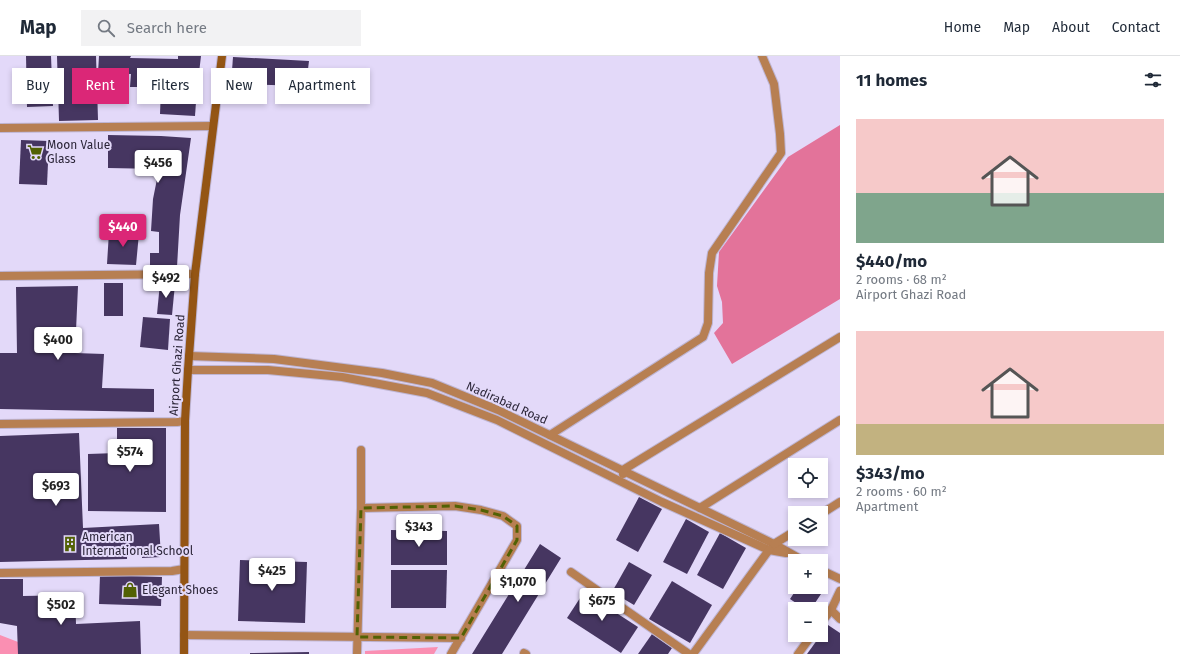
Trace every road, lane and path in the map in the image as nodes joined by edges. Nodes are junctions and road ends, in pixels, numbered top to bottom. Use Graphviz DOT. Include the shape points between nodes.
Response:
graph roads {
  1 [pos="222,56"];
  2 [pos="762,56"];
  3 [pos="213,126"];
  4 [pos="0,128"];
  5 [pos="195,274"];
  6 [pos="0,276"];
  7 [pos="840,337"];
  8 [pos="189,356"];
  9 [pos="188,370"];
  10 [pos="453,392"];
  11 [pos="448,401"];
  12 [pos="840,420"];
  13 [pos="185,421"];
  14 [pos="0,424"];
  15 [pos="550,435"];
  16 [pos="361,450"];
  17 [pos="623,470"];
  18 [pos="624,483"];
  19 [pos="840,502"];
  20 [pos="361,508"];
  21 [pos="700,508"];
  22 [pos="828,510"];
  23 [pos="788,536"];
  24 [pos="772,547"];
  25 [pos="791,554"];
  26 [pos="184,569"];
  27 [pos="571,572"];
  28 [pos="0,573"];
  29 [pos="828,574"];
  30 [pos="840,580"];
  31 [pos="840,591"];
  32 [pos="831,610"];
  33 [pos="828,614"];
  34 [pos="840,619"];
  35 [pos="184,635"];
  36 [pos="356,637"];
  37 [pos="461,638"];
  38 [pos="807,642"];
  39 [pos="184,654"];
  40 [pos="357,654"];
  41 [pos="451,654"];
  42 [pos="689,654"];
  43 [pos="692,654"];
  44 [pos="798,654"];
  1 -- 3 [label="main road, Airport Ghazi Road"];
  2 -- 15 [label="street" via="774,84 781,153 712,253 708,323 703,337"];
  3 -- 4 [label="street"];
  3 -- 5 [label="main road, Airport Ghazi Road"];
  5 -- 6 [label="street"];
  5 -- 8 [label="main road, Airport Ghazi Road"];
  7 -- 17 [label="street"];
  8 -- 9 [label="main road, Airport Ghazi Road"];
  8 -- 10 [label="street, Nadirabad Road" via="274,359 382,373 432,383"];
  9 -- 11 [label="street, Nadirabad Road" via="268,370 342,377 427,393"];
  9 -- 13 [label="main road, Airport Ghazi Road"];
  10 -- 11 [label="street"];
  10 -- 15 [label="street, Nadirabad Road"];
  11 -- 18 [label="street, Nadirabad Road" via="497,420"];
  12 -- 21 [label="street"];
  13 -- 14 [label="street"];
  13 -- 26 [label="main road, Airport Ghazi Road"];
  15 -- 17 [label="street, Nadirabad Road"];
  16 -- 20 [label="street"];
  17 -- 18 [label="street"];
  17 -- 21 [label="street, Nadirabad Road"];
  18 -- 24 [label="street, Nadirabad Road" via="662,502"];
  19 -- 22 [label="street"];
  20 -- 36 [label="street"];
  20 -- 37 [label="street" via="455,506 503,516 517,526 517,540"];
  21 -- 24 [label="street, Nadirabad Road"];
  23 -- 24 [label="street"];
  24 -- 25 [label="street, Nadirabad Road"];
  24 -- 43 [label="street"];
  26 -- 28 [label="street"];
  26 -- 35 [label="main road, Airport Ghazi Road"];
  27 -- 42 [label="street"];
  29 -- 30 [label="street"];
  31 -- 32 [label="street"];
  32 -- 33 [label="street"];
  32 -- 34 [label="street"];
  35 -- 36 [label="street"];
  35 -- 39 [label="main road, Airport Ghazi Road"];
  36 -- 37 [label="street"];
  36 -- 40 [label="street"];
  37 -- 41 [label="street"];
  38 -- 44 [label="street"];
}
